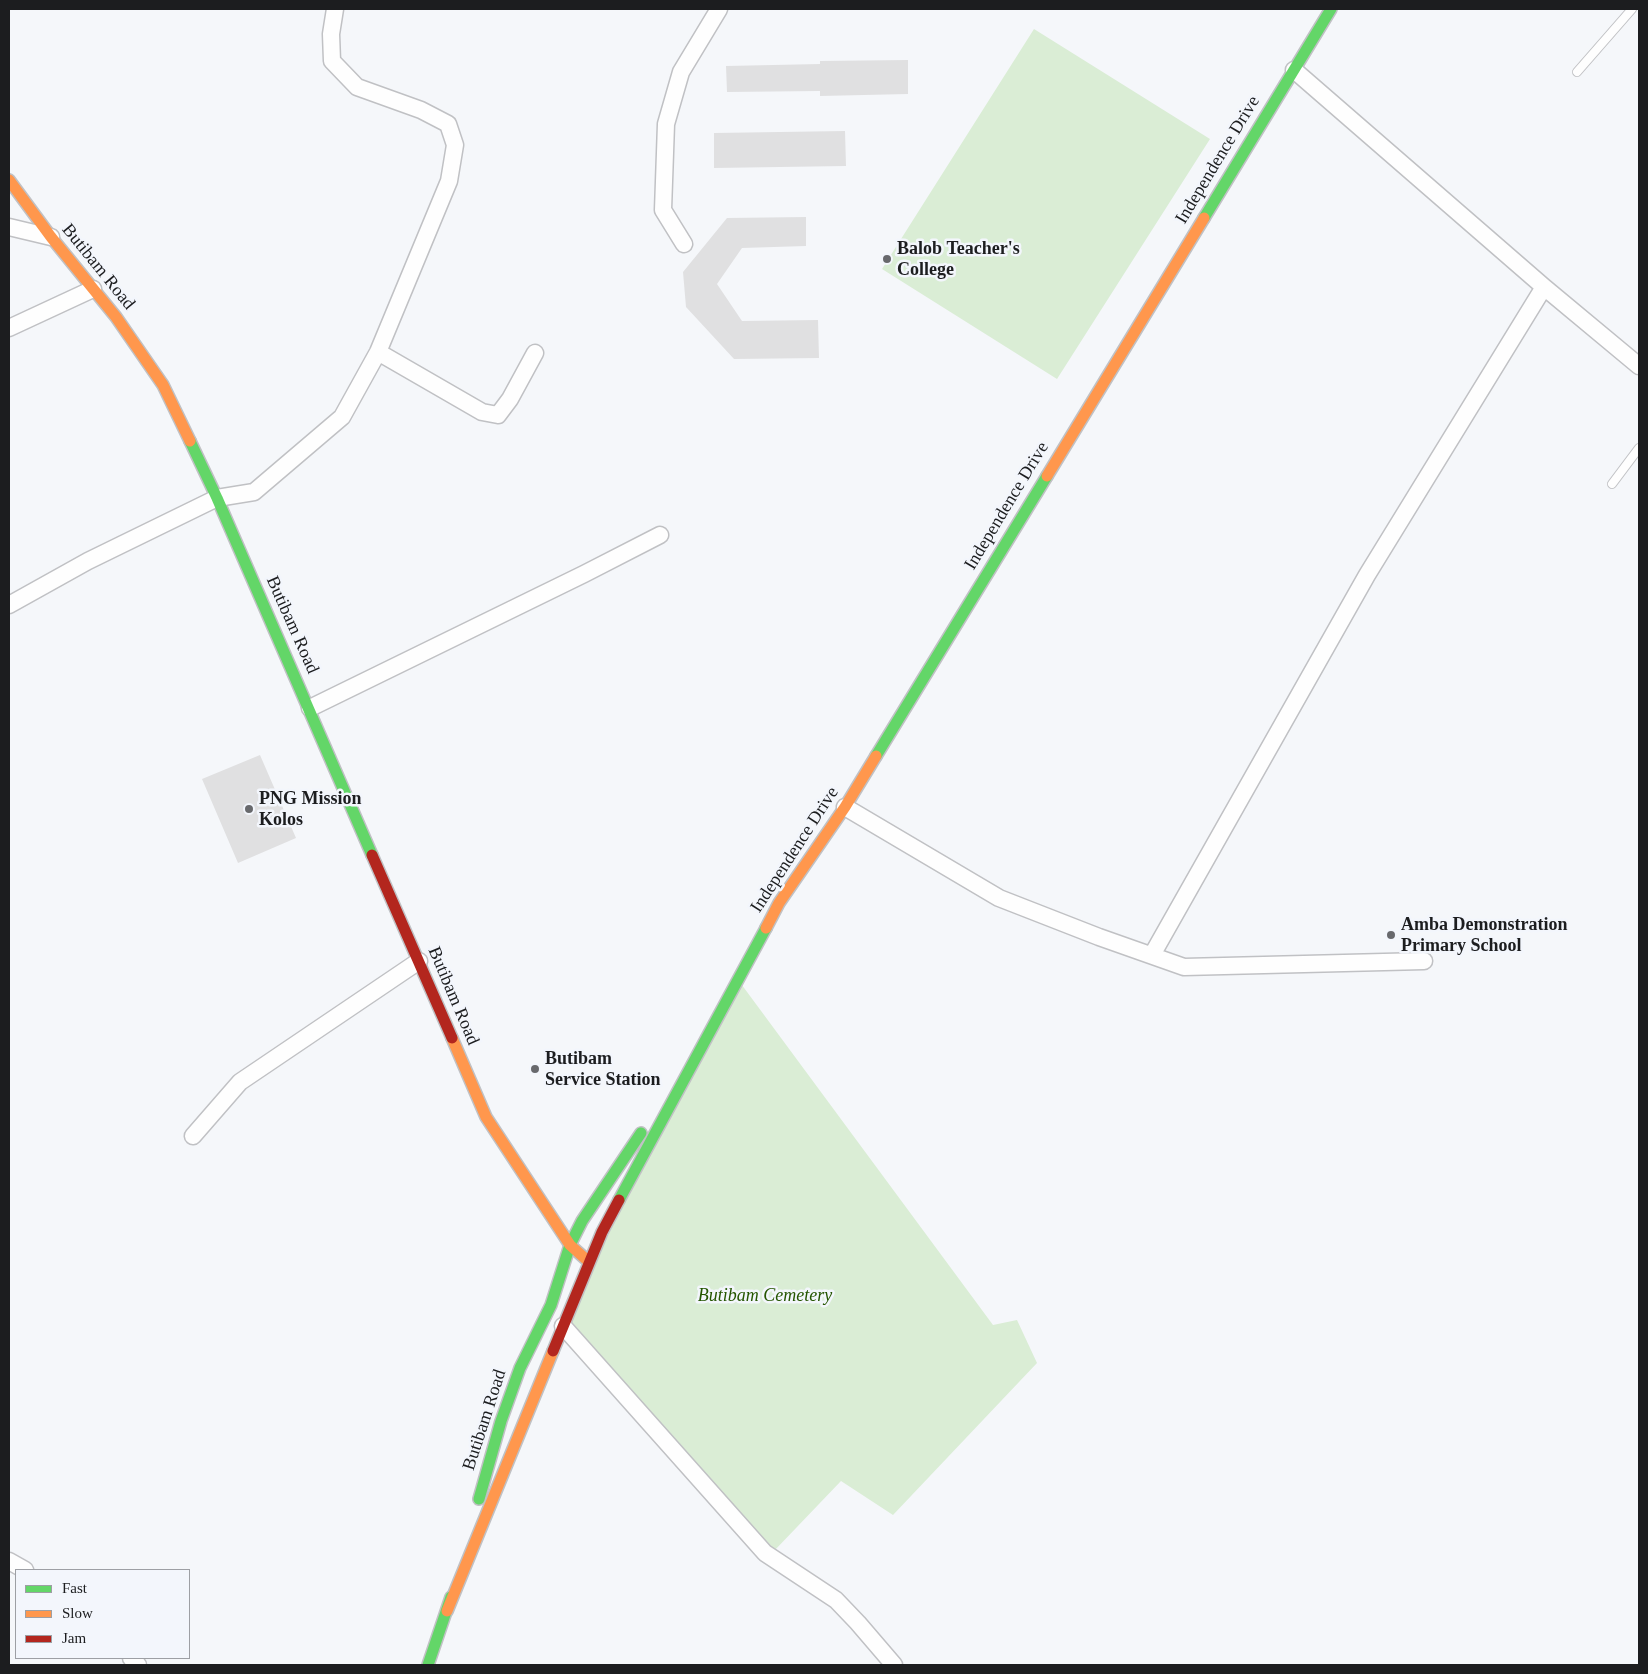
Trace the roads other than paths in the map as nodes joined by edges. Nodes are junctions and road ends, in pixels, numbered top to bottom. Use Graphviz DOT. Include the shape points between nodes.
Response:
graph roads {
  1 [pos="335,9"];
  2 [pos="719,9"];
  3 [pos="1331,9"];
  4 [pos="1632,9"];
  5 [pos="1294,70"];
  6 [pos="1577,72"];
  7 [pos="9,180"];
  8 [pos="9,227"];
  9 [pos="51,236"];
  10 [pos="684,244"];
  11 [pos="1544,287"];
  12 [pos="93,289"];
  13 [pos="9,328"];
  14 [pos="378,352"];
  15 [pos="536,353"];
  16 [pos="1639,366"];
  17 [pos="1639,448"];
  18 [pos="1612,484"];
  19 [pos="217,498"];
  20 [pos="660,535"];
  21 [pos="9,606"];
  22 [pos="310,708"];
  23 [pos="845,807"];
  24 [pos="1152,955"];
  25 [pos="419,961"];
  26 [pos="1424,961"];
  27 [pos="714,1022"];
  28 [pos="486,1117"];
  29 [pos="193,1136"];
  30 [pos="553,1199"];
  31 [pos="578,1218"];
  32 [pos="548,1231"];
  33 [pos="602,1232"];
  34 [pos="570,1245"];
  35 [pos="554,1258"];
  36 [pos="589,1262"];
  37 [pos="551,1305"];
  38 [pos="563,1326"];
  39 [pos="9,1561"];
  40 [pos="23,1569"];
  41 [pos="447,1610"];
  42 [pos="428,1665"];
  43 [pos="894,1665"];
  1 -- 14 [label="street" via="331,34 332,61 357,87 448,124 455,145 449,181"];
  2 -- 10 [label="street" via="681,72 666,124 663,210"];
  3 -- 5 [label="main road, Independence Drive"];
  4 -- 6 [label="lane"];
  5 -- 11 [label="street"];
  5 -- 23 [label="main road, Independence Drive"];
  7 -- 9 [label="main road, Butibam Road"];
  8 -- 9 [label="street"];
  9 -- 12 [label="main road, Butibam Road"];
  11 -- 16 [label="street"];
  11 -- 24 [label="street" via="1367,575"];
  12 -- 13 [label="street"];
  12 -- 19 [label="main road, Butibam Road" via="116,316 163,385"];
  14 -- 15 [label="street" via="482,412 498,414"];
  14 -- 19 [label="street" via="342,417 254,492"];
  17 -- 18 [label="lane"];
  19 -- 21 [label="street" via="88,561"];
  19 -- 22 [label="main road, Butibam Road"];
  20 -- 22 [label="street"];
  22 -- 25 [label="main road, Butibam Road"];
  23 -- 24 [label="street" via="998,898"];
  23 -- 27 [label="main road, Independence Drive" via="779,903"];
  24 -- 26 [label="street" via="1184,967"];
  25 -- 28 [label="main road, Butibam Road"];
  25 -- 29 [label="street" via="240,1082"];
  27 -- 31 [label="main road, Butibam Road"];
  27 -- 33 [label="main road, Butibam Road"];
  28 -- 30 [label="main road, Butibam Road"];
  28 -- 32 [label="main road"];
  28 -- 34 [label="main road, Butibam Road"];
  31 -- 33 [label="main road"];
  31 -- 34 [label="main road, Butibam Road"];
  33 -- 36 [label="main road, Butibam Road"];
  34 -- 36 [label="main road, Butibam Road"];
  34 -- 37 [label="main road, Butibam Road"];
  35 -- 37 [label="main road"];
  36 -- 38 [label="main road, Butibam Road"];
  37 -- 41 [label="main road, Butibam Road" via="520,1368 501,1421"];
  38 -- 41 [label="main road, Butibam Road"];
  38 -- 43 [label="street" via="765,1553 836,1600"];
  39 -- 40 [label="street"];
  41 -- 42 [label="main road, Butibam Road"];
}
